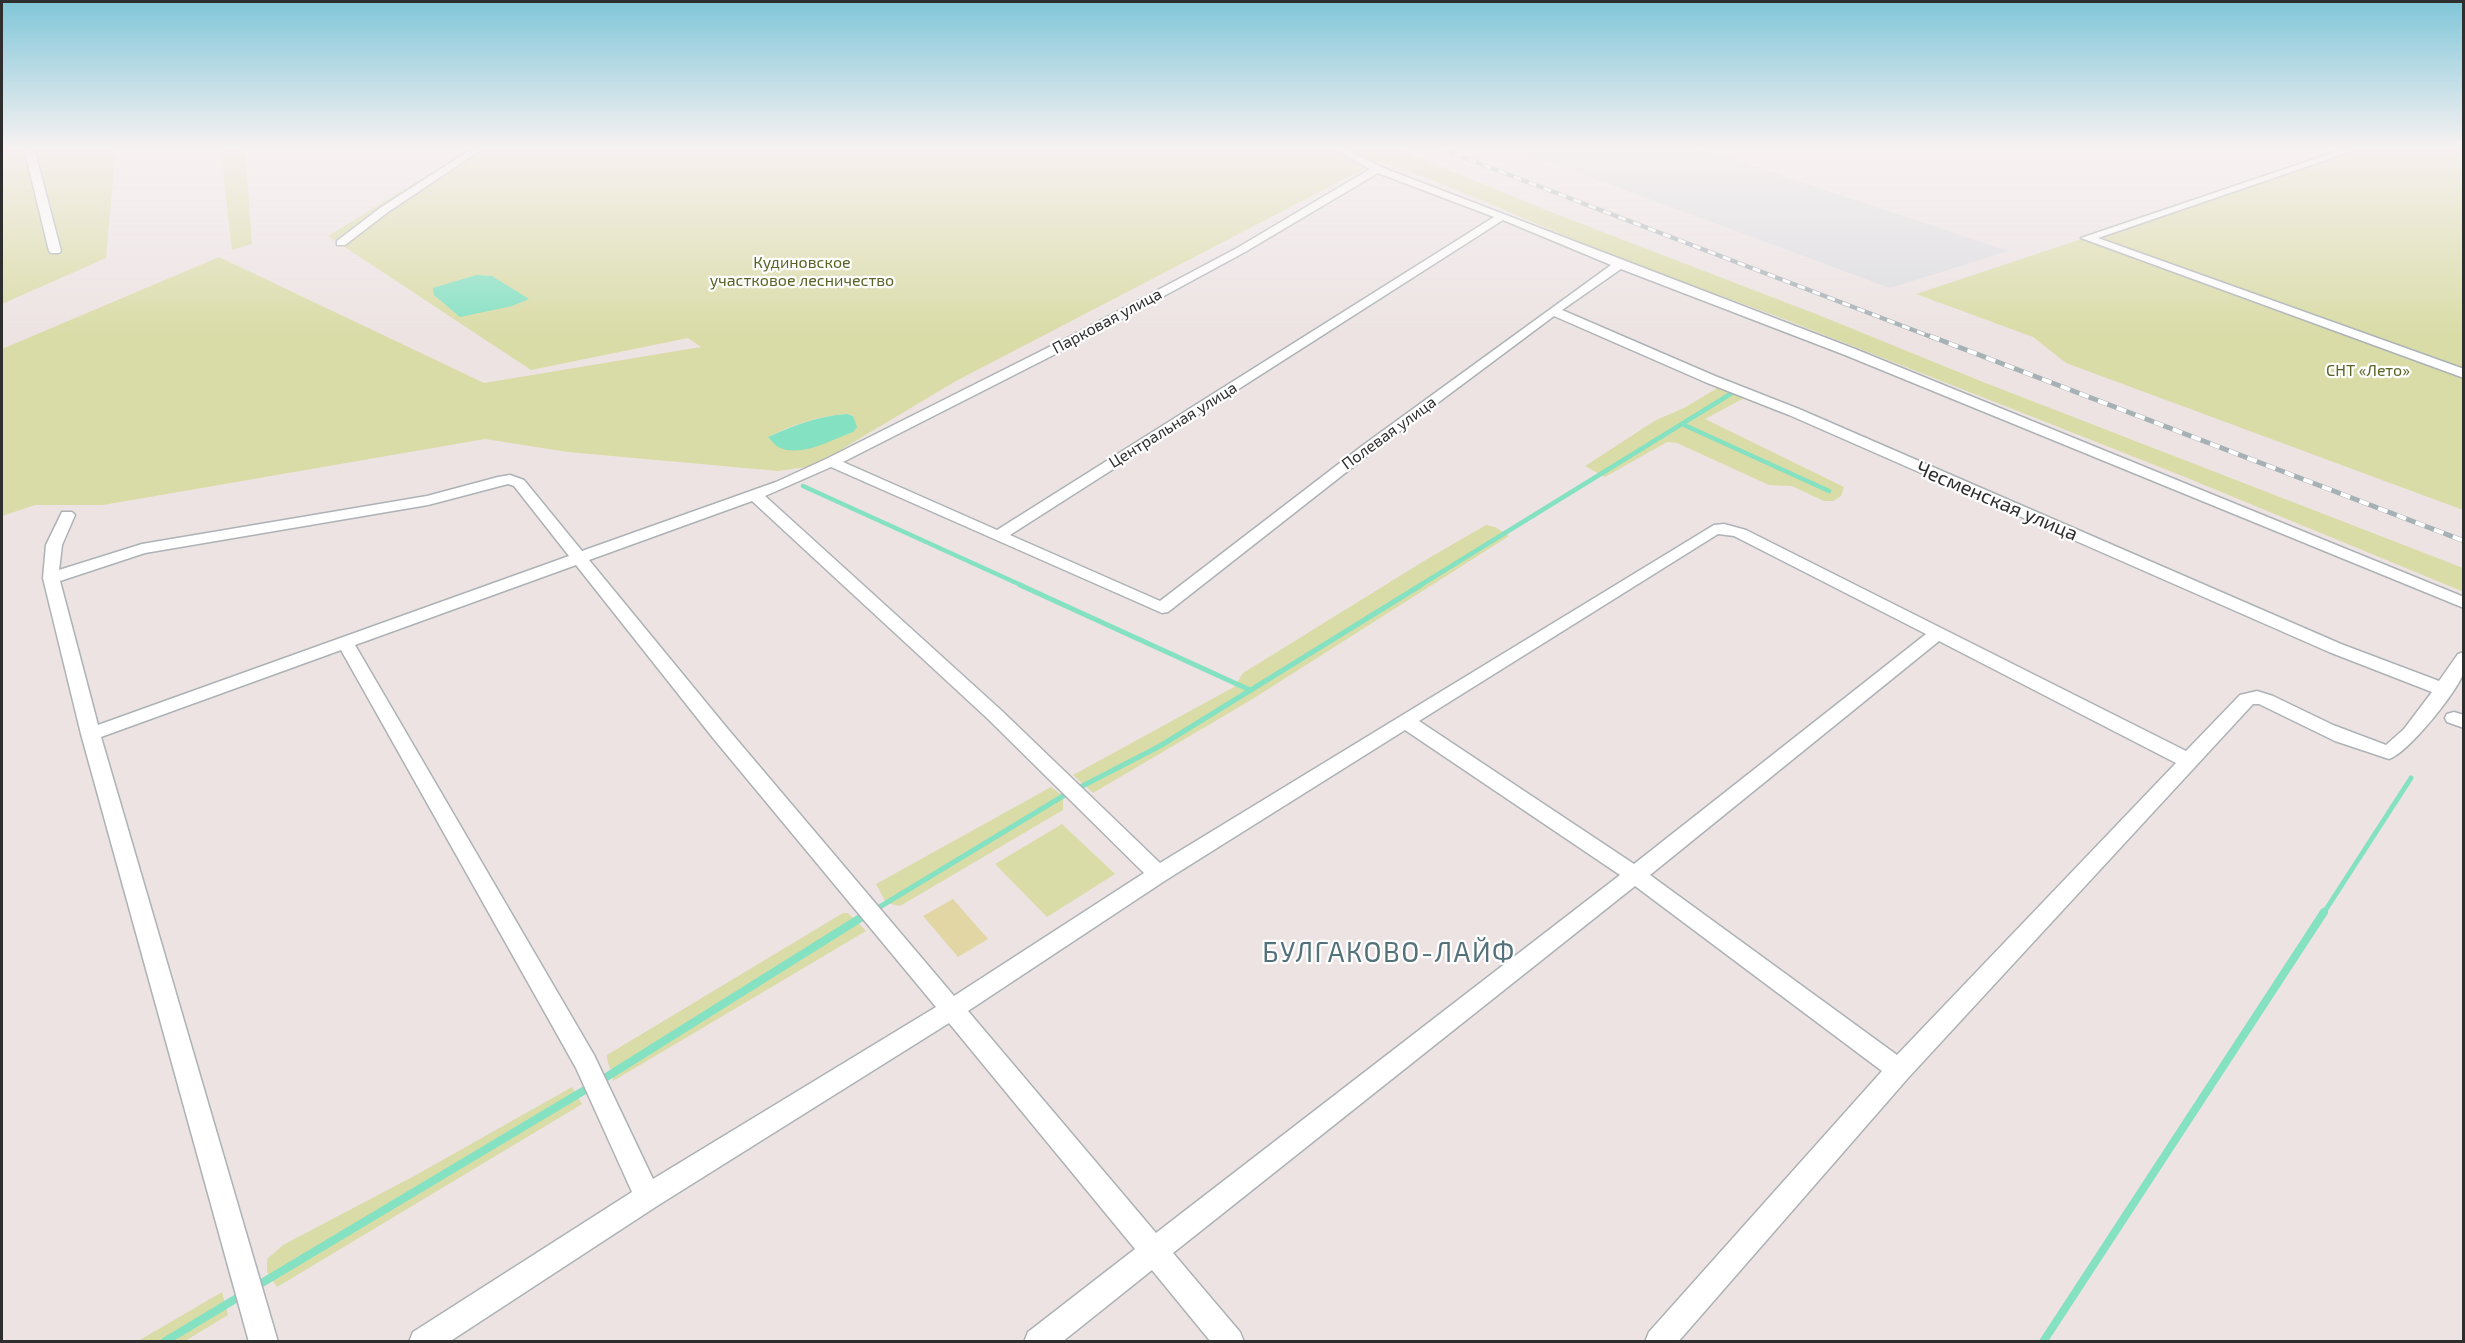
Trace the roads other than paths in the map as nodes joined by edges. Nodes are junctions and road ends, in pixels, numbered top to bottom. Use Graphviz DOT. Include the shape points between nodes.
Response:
graph roads {
  1 [pos="45,211"];
  2 [pos="383,211"];
  3 [pos="1307,211"];
  4 [pos="1488,211"];
  5 [pos="2169,211"];
  6 [pos="1502,216"];
  7 [pos="341,243"];
  8 [pos="56,251"];
  9 [pos="1620,264"];
  10 [pos="1553,311"];
  11 [pos="2463,374"];
  12 [pos="831,462"];
  13 [pos="755,495"];
  14 [pos="67,515"];
  15 [pos="998,536"];
  16 [pos="580,557"];
  17 [pos="51,578"];
  18 [pos="2463,603"];
  19 [pos="1936,634"];
  20 [pos="345,642"];
  21 [pos="2463,658"];
  22 [pos="2442,689"];
  23 [pos="1406,722"];
  24 [pos="92,734"];
  25 [pos="2187,760"];
  26 [pos="1158,874"];
  27 [pos="1635,875"];
  28 [pos="951,1010"];
  29 [pos="1899,1070"];
  30 [pos="648,1197"];
  31 [pos="1153,1250"];
  32 [pos="264,1341"];
  33 [pos="423,1341"];
  34 [pos="1038,1341"];
  35 [pos="1230,1341"];
  36 [pos="1659,1341"];
  1 -- 8 [label="street"];
  2 -- 7 [label="street"];
  3 -- 12 [label="street, Парковая улица" via="1077,338"];
  4 -- 6 [label="street"];
  5 -- 11 [label="street" via="2087,238"];
  6 -- 9 [label="street"];
  6 -- 15 [label="street, Центральная улица"];
  9 -- 10 [label="street, Полевая улица"];
  9 -- 18 [label="street" via="1850,352"];
  10 -- 15 [label="street, Полевая улица" via="1162,608"];
  10 -- 22 [label="street, Чесменская улица" via="2335,648"];
  12 -- 13 [label="street, Парковая улица"];
  12 -- 15 [label="street"];
  13 -- 16 [label="street, Парковая улица"];
  13 -- 26 [label="street" via="995,715"];
  14 -- 17 [label="street" via="55,534"];
  16 -- 17 [label="street" via="519,483 510,479 420,502 142,549"];
  16 -- 20 [label="street, Парковая улица"];
  16 -- 28 [label="street" via="720,733"];
  17 -- 24 [label="street"];
  19 -- 23 [label="street" via="1724,528 1714,530"];
  19 -- 25 [label="street"];
  19 -- 27 [label="street"];
  20 -- 24 [label="street, Парковая улица"];
  20 -- 30 [label="street" via="585,1062"];
  21 -- 22 [label="street"];
  22 -- 25 [label="street" via="2400,746 2389,752 2352,741 2257,697 2247,699"];
  23 -- 26 [label="street"];
  23 -- 27 [label="street"];
  24 -- 32 [label="street"];
  25 -- 29 [label="street"];
  26 -- 28 [label="street"];
  27 -- 29 [label="street"];
  27 -- 31 [label="street"];
  28 -- 30 [label="street"];
  28 -- 31 [label="street"];
  29 -- 36 [label="street"];
  30 -- 33 [label="street"];
  31 -- 34 [label="street"];
  31 -- 35 [label="street"];
}
